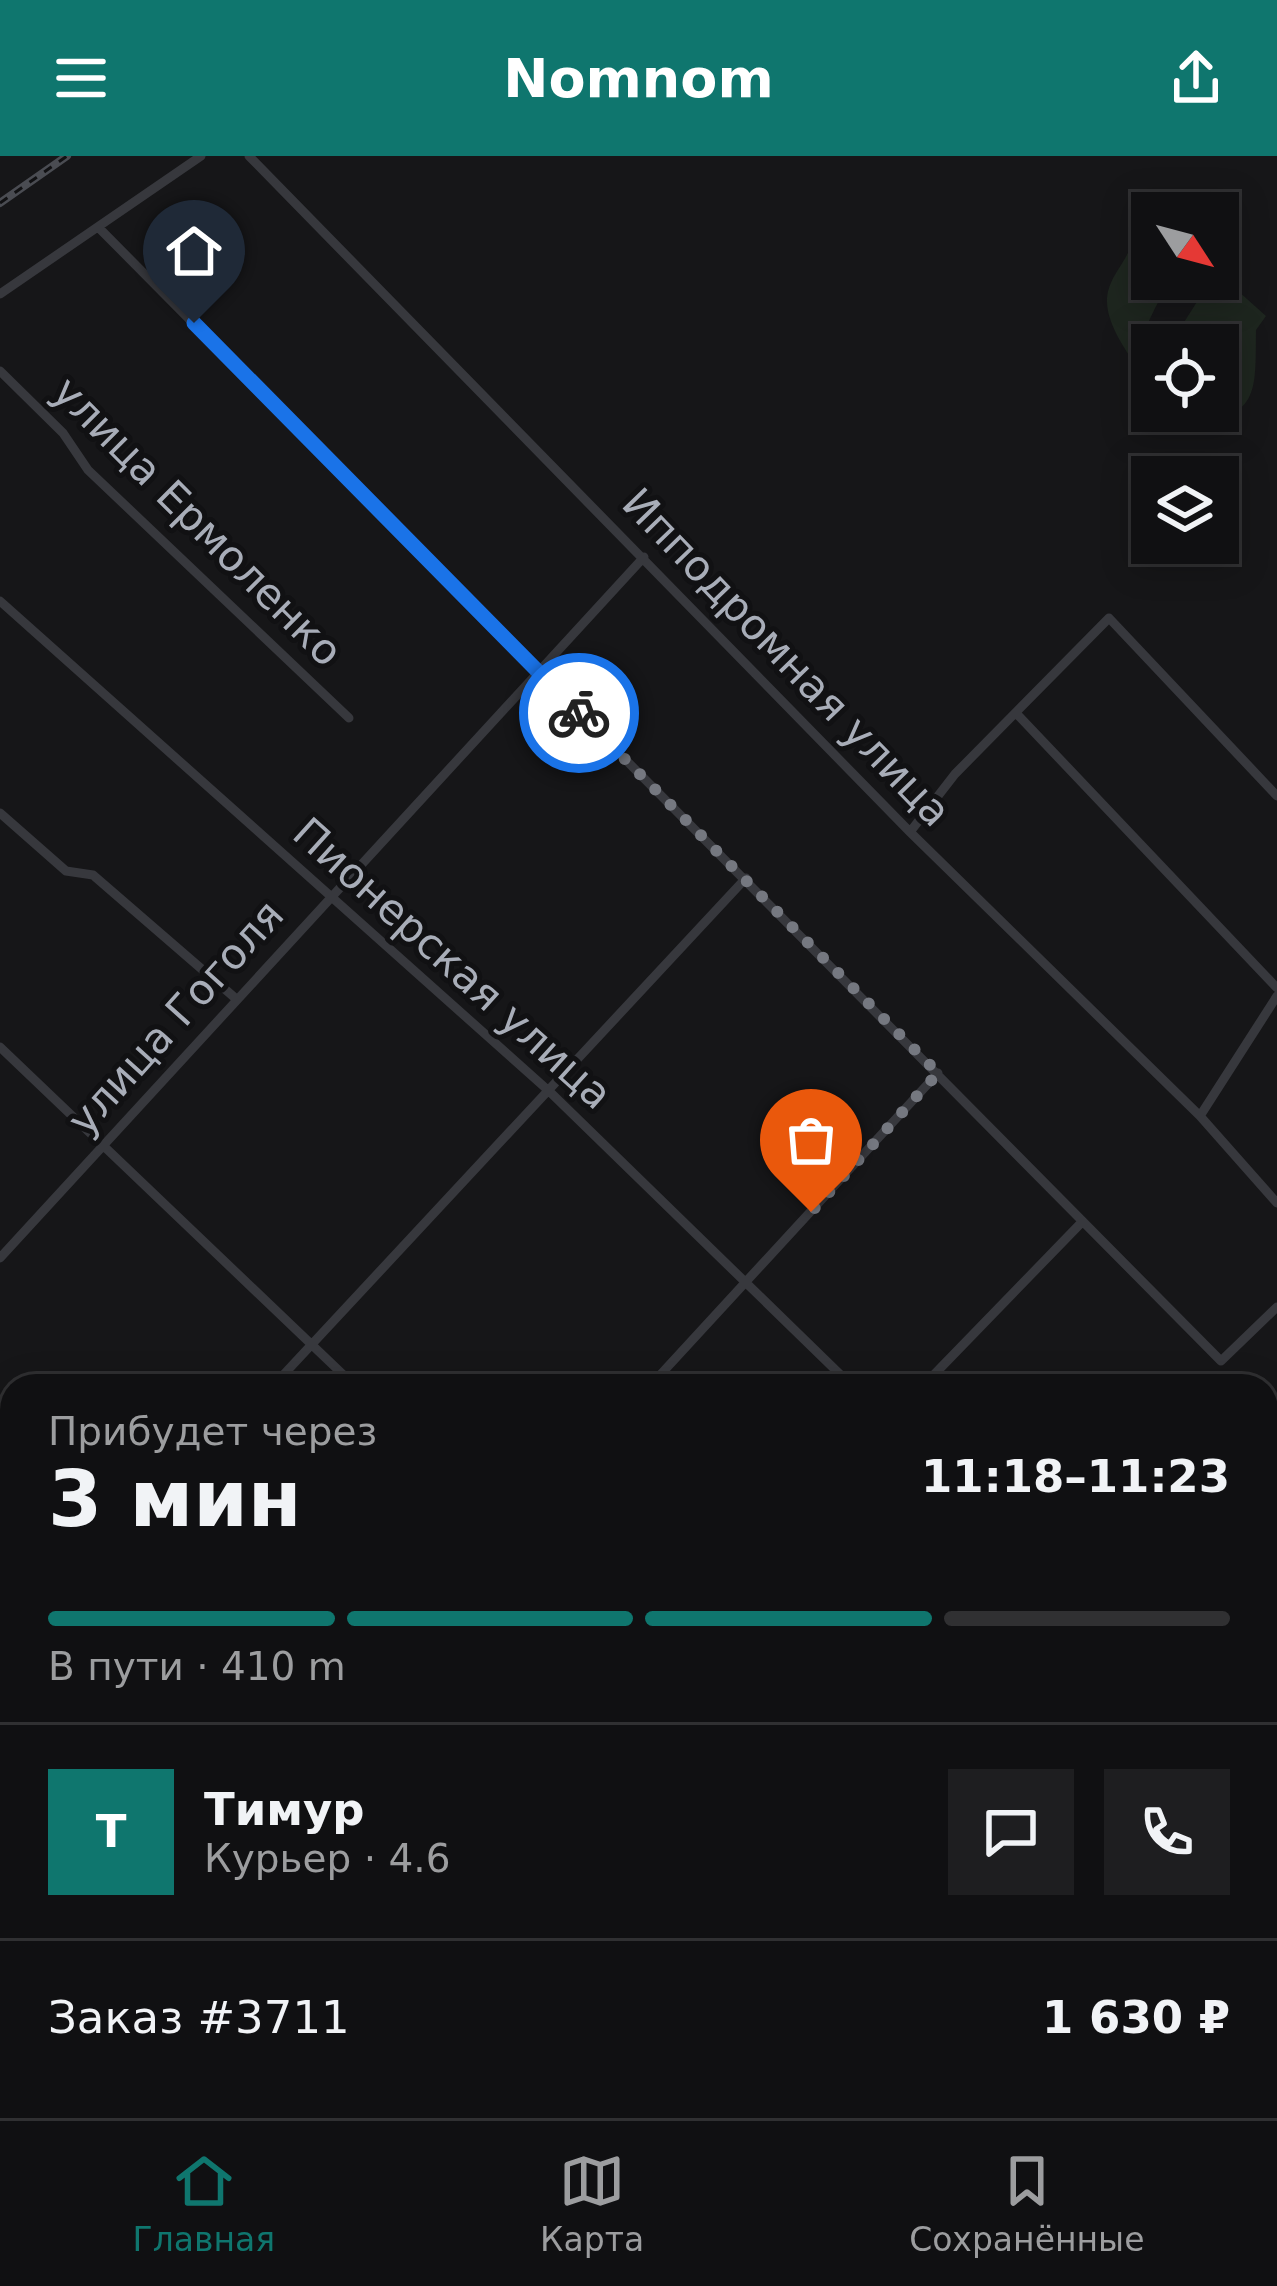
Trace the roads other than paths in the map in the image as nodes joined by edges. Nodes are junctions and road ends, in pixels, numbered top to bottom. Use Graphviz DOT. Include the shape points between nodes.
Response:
graph roads {
  1 [pos="201,156"];
  2 [pos="250,156"];
  3 [pos="99,227"];
  4 [pos="0,294"];
  5 [pos="0,370"];
  6 [pos="644,557"];
  7 [pos="0,601"];
  8 [pos="540,674"];
  9 [pos="1016,713"];
  10 [pos="349,718"];
  11 [pos="1277,796"];
  12 [pos="0,813"];
  13 [pos="910,832"];
  14 [pos="746,878"];
  15 [pos="329,896"];
  16 [pos="1277,992"];
  17 [pos="234,997"];
  18 [pos="0,1047"];
  19 [pos="938,1073"];
  20 [pos="550,1092"];
  21 [pos="1200,1117"];
  22 [pos="102,1146"];
  23 [pos="1277,1203"];
  24 [pos="1082,1222"];
  25 [pos="0,1258"];
  26 [pos="747,1281"];
  27 [pos="1277,1307"];
  28 [pos="311,1344"];
  29 [pos="284,1374"];
  30 [pos="342,1374"];
  31 [pos="661,1374"];
  32 [pos="840,1374"];
  33 [pos="935,1374"];
  1 -- 3 [label="street"];
  2 -- 6 [label="street, Ипподромная улица"];
  3 -- 4 [label="street"];
  3 -- 8 [label="street"];
  5 -- 10 [label="street, улица Ермоленко" via="88,470"];
  6 -- 8 [label="street, улица Гоголя"];
  6 -- 13 [label="street, Ипподромная улица"];
  7 -- 15 [label="street, Пионерская улица"];
  8 -- 14 [label="street"];
  8 -- 15 [label="street, улица Гоголя"];
  9 -- 11 [label="street" via="1109,618"];
  9 -- 13 [label="street"];
  9 -- 16 [label="street"];
  12 -- 17 [label="street" via="67,871 93,875"];
  13 -- 21 [label="street, Ипподромная улица"];
  14 -- 19 [label="street"];
  14 -- 20 [label="street"];
  15 -- 17 [label="street, улица Гоголя"];
  15 -- 20 [label="street, Пионерская улица"];
  16 -- 21 [label="street"];
  17 -- 22 [label="street, улица Гоголя"];
  18 -- 22 [label="street"];
  19 -- 24 [label="street"];
  19 -- 26 [label="street"];
  20 -- 26 [label="street, Пионерская улица"];
  20 -- 28 [label="street"];
  21 -- 23 [label="street, Ипподромная улица"];
  22 -- 25 [label="street, улица Гоголя"];
  22 -- 28 [label="street"];
  24 -- 27 [label="street" via="1221,1361"];
  24 -- 33 [label="street"];
  26 -- 31 [label="street"];
  26 -- 32 [label="street, Пионерская улица"];
  28 -- 29 [label="street"];
  28 -- 30 [label="street"];
}
